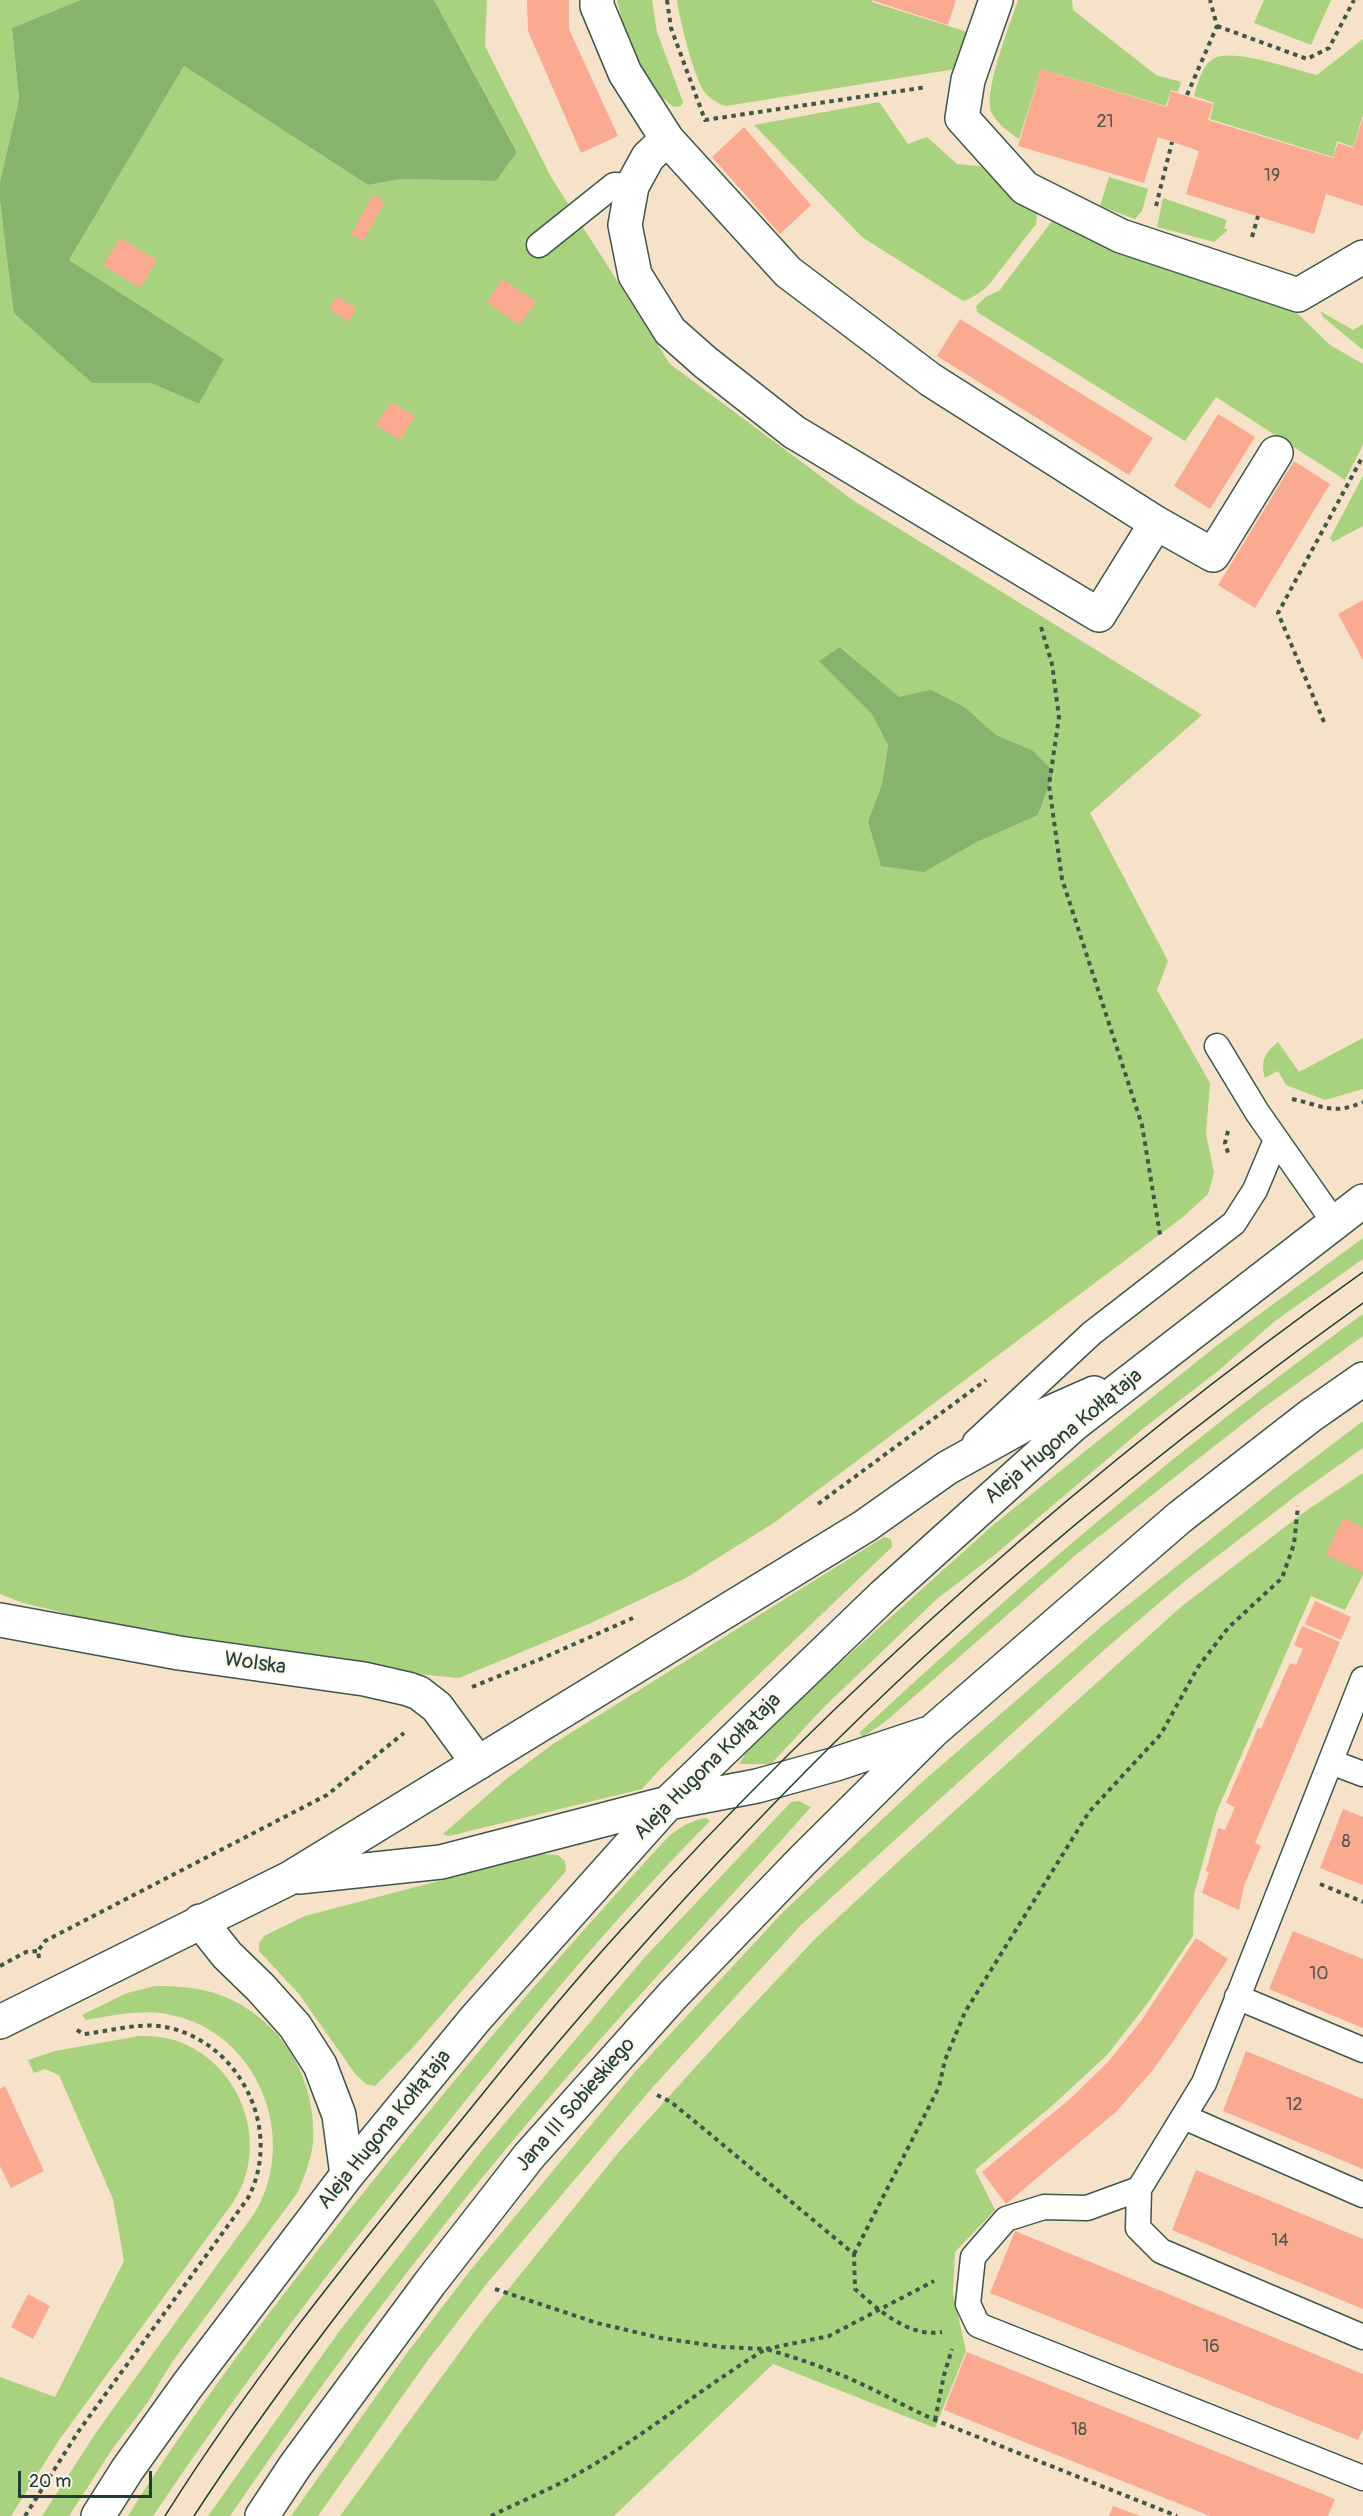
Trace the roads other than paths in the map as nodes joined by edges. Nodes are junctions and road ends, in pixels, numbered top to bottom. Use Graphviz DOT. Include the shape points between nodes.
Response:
graph roads {
  1 [pos="597,0"];
  2 [pos="996,0"];
  3 [pos="667,139"];
  4 [pos="632,186"];
  5 [pos="539,245"];
  6 [pos="1363,257"];
  7 [pos="1275,453"];
  8 [pos="1156,523"];
  9 [pos="1217,1046"];
  10 [pos="1276,1140"];
  11 [pos="1363,1201"];
  12 [pos="1334,1222"];
  13 [pos="1142,1371"];
  14 [pos="1363,1379"];
  15 [pos="947,1468"];
  16 [pos="0,1620"];
  17 [pos="1363,1679"];
  18 [pos="933,1731"];
  19 [pos="1331,1762"];
  20 [pos="478,1763"];
  21 [pos="1363,1774"];
  22 [pos="668,1803"];
  23 [pos="290,1878"];
  24 [pos="200,1921"];
  25 [pos="1238,1997"];
  26 [pos="0,2022"];
  27 [pos="1363,2050"];
  28 [pos="1184,2117"];
  29 [pos="347,2175"];
  30 [pos="1139,2189"];
  31 [pos="1363,2195"];
  32 [pos="1363,2337"];
  33 [pos="1363,2478"];
  34 [pos="98,2516"];
  35 [pos="262,2516"];
  1 -- 3 [label="street" via="625,73"];
  2 -- 6 [label="street" via="968,80 962,118 1025,188 1121,236 1298,294"];
  3 -- 4 [label="street" via="648,157"];
  3 -- 8 [label="street" via="788,272 931,380"];
  4 -- 5 [label="lane" via="614,185"];
  4 -- 8 [label="street" via="625,225 635,275 670,331 794,432 1099,615"];
  7 -- 8 [label="street" via="1213,555"];
  9 -- 10 [label="lane"];
  10 -- 12 [label="lane"];
  10 -- 15 [label="lane" via="1255,1190 1234,1224 1092,1333"];
  11 -- 12 [label="street, Aleja Hugona Kołłątaja"];
  12 -- 13 [label="street, Aleja Hugona Kołłątaja"];
  13 -- 15 [label="street" via="1033,1420"];
  13 -- 22 [label="street, Aleja Hugona Kołłątaja" via="1073,1425 883,1596"];
  14 -- 18 [label="street" via="1180,1517"];
  15 -- 20 [label="street" via="865,1526"];
  16 -- 20 [label="street, Wolska" via="408,1689 437,1707"];
  17 -- 19 [label="lane"];
  18 -- 22 [label="street" via="757,1786"];
  18 -- 35 [label="street, Jana III Sobieskiego" via="681,1987 529,2156 430,2283"];
  19 -- 21 [label="lane"];
  19 -- 25 [label="lane"];
  20 -- 23 [label="street"];
  22 -- 23 [label="street" via="441,1862"];
  22 -- 29 [label="street, Aleja Hugona Kołłątaja" via="476,2018"];
  23 -- 24 [label="street"];
  24 -- 26 [label="street"];
  24 -- 29 [label="street" via="295,2026 320,2065 339,2115"];
  25 -- 27 [label="lane"];
  25 -- 28 [label="lane" via="1204,2083"];
  28 -- 30 [label="lane"];
  28 -- 31 [label="lane"];
  29 -- 34 [label="street, Aleja Hugona Kołłątaja" via="154,2432"];
  30 -- 32 [label="lane" via="1138,2228 1161,2251"];
  30 -- 33 [label="lane" via="1087,2208 1044,2207 1006,2218 973,2257 969,2326"];
}
